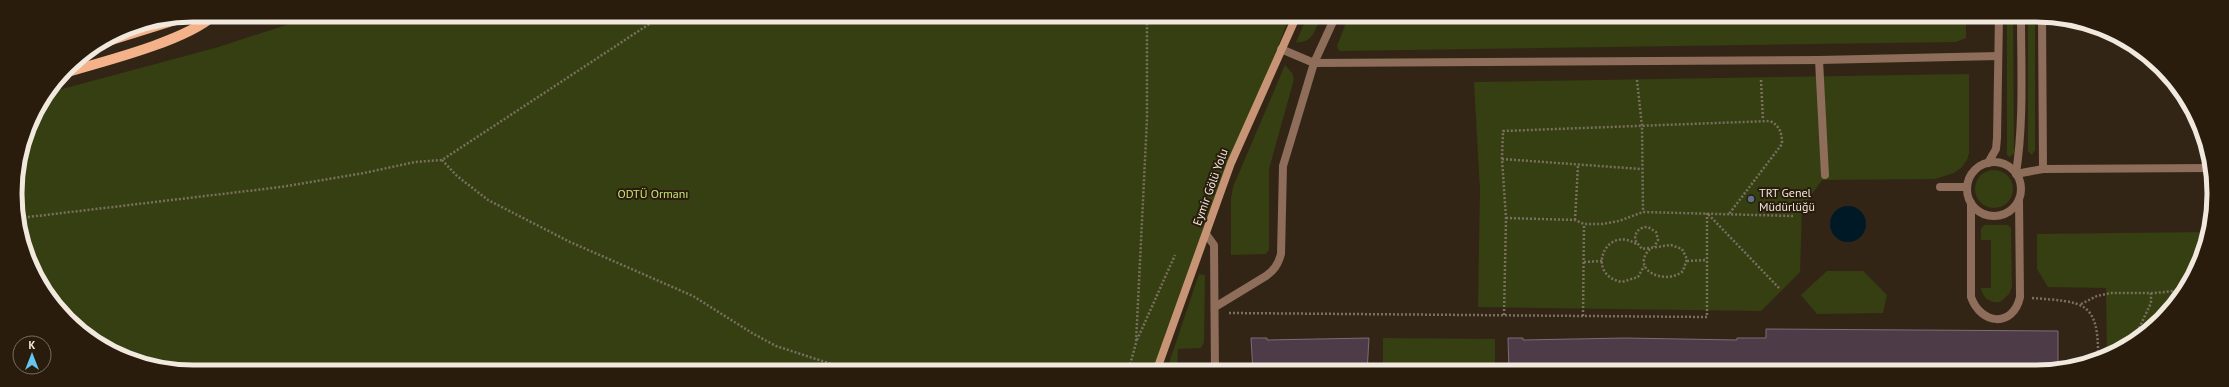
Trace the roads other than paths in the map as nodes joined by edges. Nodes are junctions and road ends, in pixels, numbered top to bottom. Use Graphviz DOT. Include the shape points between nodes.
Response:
graph roads {
  1 [pos="205,22"];
  2 [pos="1294,22"];
  3 [pos="1333,22"];
  4 [pos="1999,22"];
  5 [pos="2021,22"];
  6 [pos="2042,22"];
  7 [pos="155,26"];
  8 [pos="130,34"];
  9 [pos="1281,49"];
  10 [pos="1998,56"];
  11 [pos="1819,60"];
  12 [pos="1314,63"];
  13 [pos="75,70"];
  14 [pos="1988,163"];
  15 [pos="2205,168"];
  16 [pos="2043,169"];
  17 [pos="2016,173"];
  18 [pos="1825,175"];
  19 [pos="1940,187"];
  20 [pos="1967,187"];
  21 [pos="2019,200"];
  22 [pos="1971,204"];
  23 [pos="1206,234"];
  24 [pos="1215,310"];
  25 [pos="1159,365"];
  26 [pos="1215,365"];
  1 -- 13 [label="main road" via="198,27 133,52"];
  2 -- 9 [label="street, Eymir Gölü Yolu"];
  3 -- 12 [label="lane"];
  4 -- 10 [label="lane"];
  5 -- 17 [label="lane" via="2019,155"];
  6 -- 16 [label="lane"];
  7 -- 8 [label="main road"];
  9 -- 12 [label="lane"];
  9 -- 23 [label="street, Eymir Gölü Yolu" via="1231,163"];
  10 -- 11 [label="lane"];
  10 -- 14 [label="lane" via="1996,149"];
  11 -- 12 [label="lane"];
  11 -- 18 [label="lane"];
  12 -- 24 [label="lane" via="1283,166 1279,262 1270,273"];
  14 -- 17 [label="lane" via="2004,164"];
  14 -- 20 [label="lane" via="1974,172"];
  15 -- 16 [label="lane"];
  16 -- 17 [label="lane"];
  17 -- 21 [label="lane" via="2021,186"];
  19 -- 20 [label="lane"];
  20 -- 22 [label="lane"];
  21 -- 22 [label="lane" via="2015,207 2001,215 1984,214"];
  21 -- 22 [label="lane" via="2020,297 2018,306 2006,317 1989,318 1977,310 1971,297"];
  23 -- 24 [label="lane" via="1214,245"];
  23 -- 25 [label="street, Eymir Gölü Yolu"];
  24 -- 26 [label="lane"];
}
